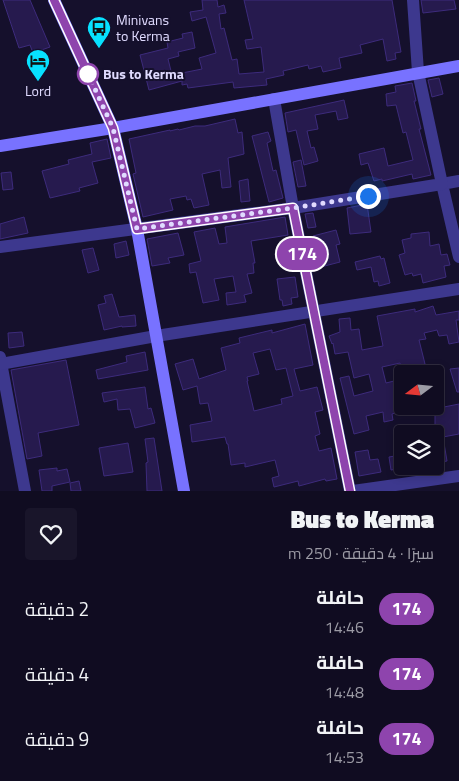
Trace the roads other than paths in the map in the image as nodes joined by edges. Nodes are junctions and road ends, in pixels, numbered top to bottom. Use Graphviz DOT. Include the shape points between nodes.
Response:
graph roads {
  1 [pos="54,0"];
  2 [pos="413,0"];
  3 [pos="459,66"];
  4 [pos="418,72"];
  5 [pos="274,99"];
  6 [pos="113,128"];
  7 [pos="0,146"];
  8 [pos="459,181"];
  9 [pos="442,184"];
  10 [pos="293,208"];
  11 [pos="137,229"];
  12 [pos="0,247"];
  13 [pos="459,257"];
  14 [pos="459,289"];
  15 [pos="313,311"];
  16 [pos="156,336"];
  17 [pos="0,362"];
  18 [pos="459,476"];
  19 [pos="25,491"];
  20 [pos="184,491"];
  21 [pos="351,491"];
  1 -- 6 [label="main road"];
  2 -- 4 [label="street"];
  3 -- 4 [label="main road"];
  4 -- 5 [label="main road"];
  4 -- 9 [label="street"];
  5 -- 6 [label="main road"];
  5 -- 10 [label="street"];
  6 -- 7 [label="main road"];
  6 -- 11 [label="main road"];
  8 -- 9 [label="street"];
  9 -- 10 [label="street"];
  9 -- 13 [label="street"];
  10 -- 11 [label="street"];
  10 -- 15 [label="street"];
  11 -- 12 [label="street"];
  11 -- 16 [label="main road"];
  14 -- 15 [label="street"];
  15 -- 16 [label="street"];
  15 -- 21 [label="street"];
  16 -- 17 [label="street"];
  16 -- 20 [label="main road"];
  17 -- 19 [label="street"];
  18 -- 21 [label="street"];
}
